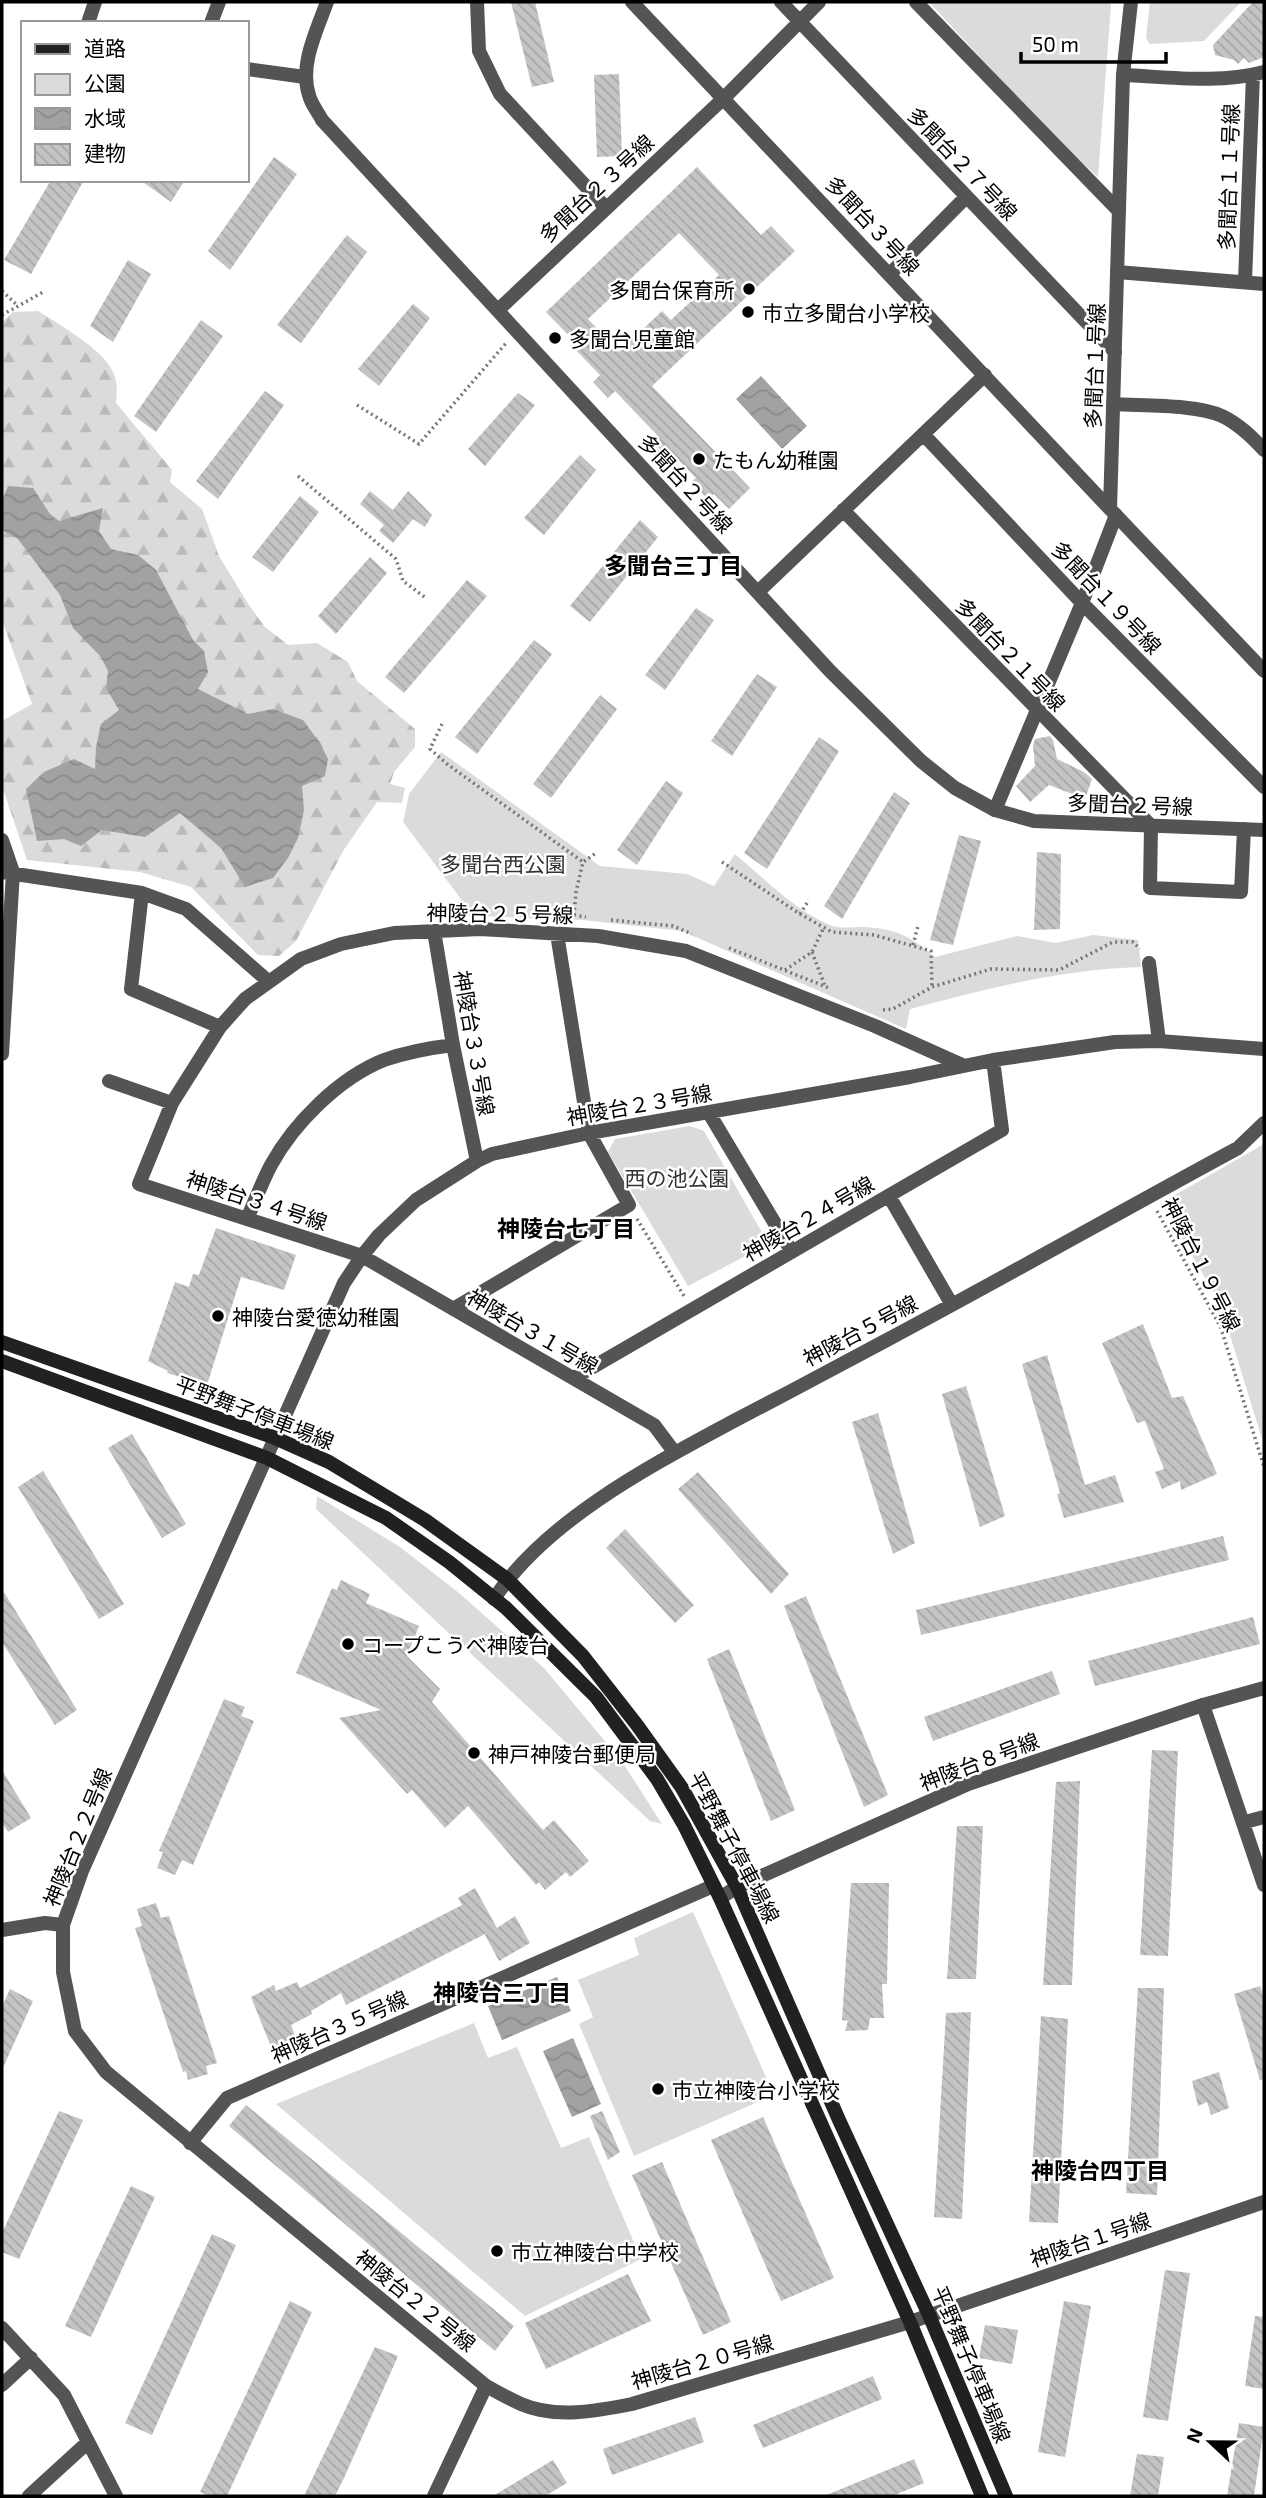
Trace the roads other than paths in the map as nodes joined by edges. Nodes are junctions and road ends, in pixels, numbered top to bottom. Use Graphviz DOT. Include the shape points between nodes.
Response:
graph roads {
  1 [pos="95,2"];
  2 [pos="219,2"];
  3 [pos="327,2"];
  4 [pos="477,2"];
  5 [pos="632,2"];
  6 [pos="781,2"];
  7 [pos="819,2"];
  8 [pos="916,2"];
  9 [pos="1131,2"];
  10 [pos="89,21"];
  11 [pos="212,21"];
  12 [pos="799,21"];
  13 [pos="248,69"];
  14 [pos="1259,74"];
  15 [pos="1123,75"];
  16 [pos="305,77"];
  17 [pos="724,97"];
  18 [pos="966,197"];
  19 [pos="606,208"];
  20 [pos="1119,211"];
  21 [pos="1118,272"];
  22 [pos="890,274"];
  23 [pos="1245,281"];
  24 [pos="1264,284"];
  25 [pos="498,310"];
  26 [pos="1115,352"];
  27 [pos="985,375"];
  28 [pos="1114,404"];
  29 [pos="923,434"];
  30 [pos="1264,450"];
  31 [pos="843,510"];
  32 [pos="1113,512"];
  33 [pos="758,592"];
  34 [pos="1082,603"];
  35 [pos="1264,671"];
  36 [pos="1037,711"];
  37 [pos="1264,787"];
  38 [pos="995,810"];
  39 [pos="1151,826"];
  40 [pos="1244,830"];
  41 [pos="1264,830"];
  42 [pos="2,841"];
  43 [pos="7,872"];
  44 [pos="142,893"];
  45 [pos="434,931"];
  46 [pos="557,934"];
  47 [pos="1149,963"];
  48 [pos="268,981"];
  49 [pos="220,1027"];
  50 [pos="1158,1041"];
  51 [pos="453,1045"];
  52 [pos="1264,1049"];
  53 [pos="2,1054"];
  54 [pos="993,1060"];
  55 [pos="962,1065"];
  56 [pos="109,1081"];
  57 [pos="172,1103"];
  58 [pos="709,1112"];
  59 [pos="1264,1123"];
  60 [pos="589,1133"];
  61 [pos="477,1161"];
  62 [pos="139,1184"];
  63 [pos="889,1196"];
  64 [pos="247,1219"];
  65 [pos="792,1252"];
  66 [pos="362,1256"];
  67 [pos="952,1305"];
  68 [pos="453,1309"];
  69 [pos="2,1342"];
  70 [pos="2,1361"];
  71 [pos="573,1378"];
  72 [pos="275,1438"];
  73 [pos="675,1453"];
  74 [pos="267,1458"];
  75 [pos="507,1579"];
  76 [pos="494,1599"];
  77 [pos="1264,1688"];
  78 [pos="1203,1705"];
  79 [pos="1264,1817"];
  80 [pos="1245,1822"];
  81 [pos="1264,1885"];
  82 [pos="737,1887"];
  83 [pos="716,1892"];
  84 [pos="63,1925"];
  85 [pos="2,1930"];
  86 [pos="190,2143"];
  87 [pos="1264,2202"];
  88 [pos="929,2315"];
  89 [pos="910,2322"];
  90 [pos="2,2328"];
  91 [pos="31,2358"];
  92 [pos="2,2385"];
  93 [pos="486,2386"];
  94 [pos="87,2443"];
  95 [pos="29,2496"];
  96 [pos="116,2496"];
  97 [pos="435,2496"];
  98 [pos="982,2496"];
  99 [pos="1006,2496"];
  1 -- 10 [label="street"];
  2 -- 11 [label="street"];
  3 -- 16 [label="street"];
  4 -- 19 [label="street" via="479,51 500,94"];
  5 -- 17 [label="street, 多聞台３号線"];
  6 -- 12 [label="street, 多聞台２７号線"];
  7 -- 12 [label="street, 多聞台２３号線"];
  8 -- 20 [label="street"];
  9 -- 15 [label="street, 多聞台１号線"];
  12 -- 17 [label="street, 多聞台２３号線"];
  12 -- 18 [label="street, 多聞台２７号線"];
  13 -- 16 [label="street"];
  14 -- 15 [label="street" via="1192,78"];
  14 -- 23 [label="street, 多聞台１１号線"];
  15 -- 20 [label="street, 多聞台１号線"];
  16 -- 25 [label="street, 多聞台２号線" via="322,120"];
  17 -- 19 [label="street, 多聞台２３号線"];
  17 -- 22 [label="street, 多聞台３号線"];
  18 -- 22 [label="street"];
  18 -- 26 [label="street, 多聞台２７号線"];
  19 -- 25 [label="street, 多聞台２３号線"];
  20 -- 21 [label="street, 多聞台１号線"];
  21 -- 23 [label="street"];
  21 -- 26 [label="street, 多聞台１号線"];
  22 -- 27 [label="street, 多聞台３号線"];
  23 -- 24 [label="street"];
  25 -- 33 [label="street, 多聞台２号線"];
  26 -- 28 [label="street, 多聞台１号線"];
  27 -- 29 [label="street"];
  27 -- 32 [label="street, 多聞台３号線"];
  28 -- 30 [label="street" via="1221,415"];
  28 -- 32 [label="street, 多聞台１号線"];
  29 -- 31 [label="street"];
  29 -- 34 [label="street, 多聞台１９号線"];
  31 -- 33 [label="street"];
  31 -- 36 [label="street, 多聞台２１号線"];
  32 -- 34 [label="street, 多聞台１号線"];
  32 -- 35 [label="street"];
  33 -- 38 [label="street, 多聞台２号線" via="922,761 956,789"];
  34 -- 36 [label="street, 多聞台１号線"];
  34 -- 37 [label="street, 多聞台１９号線"];
  36 -- 38 [label="street, 多聞台１号線"];
  36 -- 39 [label="street, 多聞台２１号線"];
  38 -- 39 [label="street, 多聞台２号線" via="1034,821"];
  39 -- 40 [label="street, 多聞台２号線"];
  39 -- 40 [label="street" via="1150,888 1241,892"];
  40 -- 41 [label="street, 多聞台２号線"];
  42 -- 43 [label="street"];
  43 -- 44 [label="street"];
  43 -- 53 [label="street"];
  44 -- 48 [label="street" via="186,909"];
  44 -- 49 [label="street" via="131,989"];
  45 -- 46 [label="street, 神陵台２５号線"];
  45 -- 48 [label="street, 神陵台２５号線" via="394,933 341,944 301,959"];
  45 -- 51 [label="street, 神陵台３３号線"];
  46 -- 55 [label="street, 神陵台２５号線" via="686,951"];
  46 -- 60 [label="street"];
  47 -- 50 [label="street"];
  48 -- 49 [label="street, 神陵台２５号線" via="244,999"];
  49 -- 57 [label="street, 神陵台２５号線"];
  50 -- 52 [label="street, 神陵台２３号線"];
  50 -- 54 [label="street, 神陵台２３号線" via="1115,1042"];
  51 -- 61 [label="street, 神陵台３３号線"];
  51 -- 64 [label="street" via="414,1050 381,1061 340,1086 303,1119 272,1164"];
  54 -- 55 [label="street, 神陵台２３号線"];
  54 -- 63 [label="street, 神陵台２４号線" via="1002,1130"];
  55 -- 58 [label="street, 神陵台２３号線"];
  56 -- 57 [label="street"];
  57 -- 62 [label="street, 神陵台２５号線"];
  58 -- 60 [label="street, 神陵台２３号線"];
  58 -- 65 [label="street"];
  59 -- 67 [label="street, 神陵台５号線" via="1238,1148"];
  60 -- 61 [label="street, 神陵台２３号線"];
  60 -- 68 [label="street" via="629,1205"];
  61 -- 66 [label="street, 神陵台２３号線" via="416,1200"];
  62 -- 64 [label="street, 神陵台３４号線"];
  63 -- 65 [label="street, 神陵台２４号線"];
  63 -- 67 [label="street"];
  64 -- 66 [label="street, 神陵台３４号線"];
  65 -- 71 [label="street, 神陵台２４号線"];
  66 -- 68 [label="street, 神陵台３１号線"];
  66 -- 72 [label="street, 神陵台２３号線" via="344,1283"];
  67 -- 73 [label="street, 神陵台５号線"];
  68 -- 71 [label="street, 神陵台３１号線"];
  69 -- 72 [label="main road, 平野舞子停車場線"];
  70 -- 74 [label="main road, 平野舞子停車場線"];
  71 -- 73 [label="street, 神陵台３１号線" via="654,1425"];
  72 -- 74 [label="street, 神陵台２２号線"];
  72 -- 75 [label="main road, 平野舞子停車場線" via="329,1462 425,1520"];
  73 -- 75 [label="street, 神陵台５号線" via="608,1492"];
  74 -- 76 [label="main road, 平野舞子停車場線" via="386,1518"];
  74 -- 84 [label="street, 神陵台２２号線" via="82,1871"];
  75 -- 76 [label="street, 神陵台５号線"];
  75 -- 82 [label="main road, 平野舞子停車場線" via="583,1656 637,1725 682,1788"];
  76 -- 83 [label="main road, 平野舞子停車場線" via="601,1705 657,1779"];
  77 -- 78 [label="street, 神陵台８号線"];
  78 -- 80 [label="street"];
  78 -- 82 [label="street, 神陵台８号線" via="968,1784"];
  79 -- 80 [label="street"];
  80 -- 81 [label="street"];
  82 -- 83 [label="street, 神陵台８号線"];
  82 -- 88 [label="main road, 平野舞子停車場線"];
  83 -- 86 [label="street, 神陵台３５号線" via="227,2098"];
  83 -- 89 [label="main road, 平野舞子停車場線"];
  84 -- 85 [label="street"];
  84 -- 86 [label="street, 神陵台２２号線" via="63,1972 75,2031 106,2072"];
  86 -- 93 [label="street, 神陵台２２号線"];
  87 -- 88 [label="street, 神陵台１号線"];
  88 -- 89 [label="street, 神陵台２０号線"];
  88 -- 99 [label="main road, 平野舞子停車場線"];
  89 -- 93 [label="street, 神陵台２０号線" via="632,2404 590,2412 523,2406"];
  89 -- 98 [label="main road, 平野舞子停車場線"];
  90 -- 91 [label="street"];
  91 -- 92 [label="street"];
  91 -- 94 [label="street" via="64,2395"];
  93 -- 97 [label="street"];
  94 -- 95 [label="street"];
  94 -- 96 [label="street"];
}
